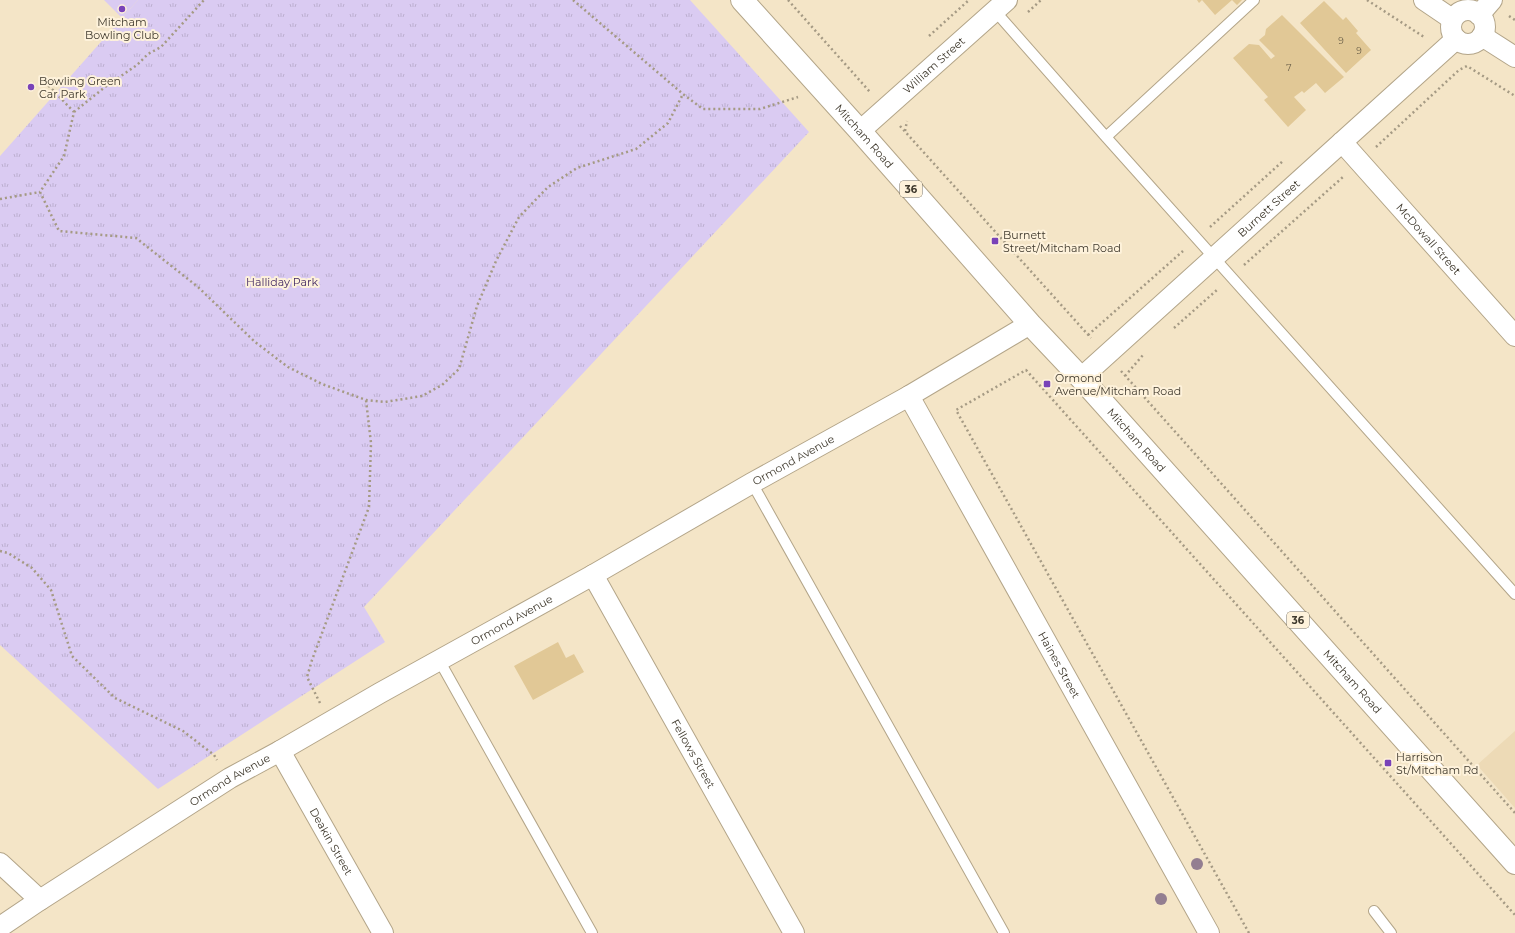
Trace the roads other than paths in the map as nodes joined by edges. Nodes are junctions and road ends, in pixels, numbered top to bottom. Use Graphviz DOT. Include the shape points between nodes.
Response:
graph roads {
  1 [pos="742,0"];
  2 [pos="1254,0"];
  3 [pos="1424,0"];
  4 [pos="1492,0"];
  5 [pos="1001,5"];
  6 [pos="1479,15"];
  7 [pos="1452,19"];
  8 [pos="1482,36"];
  9 [pos="1456,39"];
  10 [pos="1515,58"];
  11 [pos="860,131"];
  12 [pos="1106,137"];
  13 [pos="1342,142"];
  14 [pos="1214,256"];
  15 [pos="1030,324"];
  16 [pos="1515,336"];
  17 [pos="1081,378"];
  18 [pos="909,396"];
  19 [pos="752,483"];
  20 [pos="593,575"];
  21 [pos="1515,594"];
  22 [pos="439,660"];
  23 [pos="280,751"];
  24 [pos="0,863"];
  25 [pos="1515,863"];
  26 [pos="40,900"];
  27 [pos="1374,911"];
  28 [pos="0,927"];
  29 [pos="383,933"];
  30 [pos="592,933"];
  31 [pos="794,933"];
  32 [pos="1004,933"];
  33 [pos="1210,933"];
  34 [pos="1391,933"];
  1 -- 11 [label="main road, Mitcham Road / 36"];
  2 -- 12 [label="lane"];
  3 -- 7 [label="street"];
  4 -- 6 [label="street"];
  5 -- 11 [label="street, William Street"];
  5 -- 12 [label="lane"];
  6 -- 7 [label="street" via="1470,10 1461,11"];
  6 -- 8 [label="street" via="1484,23"];
  7 -- 9 [label="street" via="1450,27"];
  8 -- 9 [label="street" via="1472,43"];
  8 -- 10 [label="street"];
  9 -- 13 [label="street, Burnett Street"];
  11 -- 15 [label="main road, Mitcham Road / 36"];
  12 -- 14 [label="lane"];
  13 -- 14 [label="street, Burnett Street"];
  13 -- 16 [label="street, McDowall Street"];
  14 -- 17 [label="street, Burnett Street"];
  14 -- 21 [label="lane"];
  15 -- 17 [label="main road, Mitcham Road / 36"];
  15 -- 18 [label="street, Ormond Avenue"];
  17 -- 25 [label="main road, Mitcham Road / 36"];
  18 -- 19 [label="street, Ormond Avenue"];
  18 -- 33 [label="street, Haines Street"];
  19 -- 20 [label="street, Ormond Avenue"];
  19 -- 32 [label="lane"];
  20 -- 22 [label="street, Ormond Avenue"];
  20 -- 31 [label="street, Fellows Street"];
  22 -- 23 [label="street, Ormond Avenue"];
  22 -- 30 [label="lane"];
  23 -- 26 [label="street, Ormond Avenue" via="224,782"];
  23 -- 29 [label="street, Deakin Street"];
  24 -- 26 [label="street"];
  26 -- 28 [label="street, Ormond Avenue"];
  27 -- 34 [label="lane"];
}
